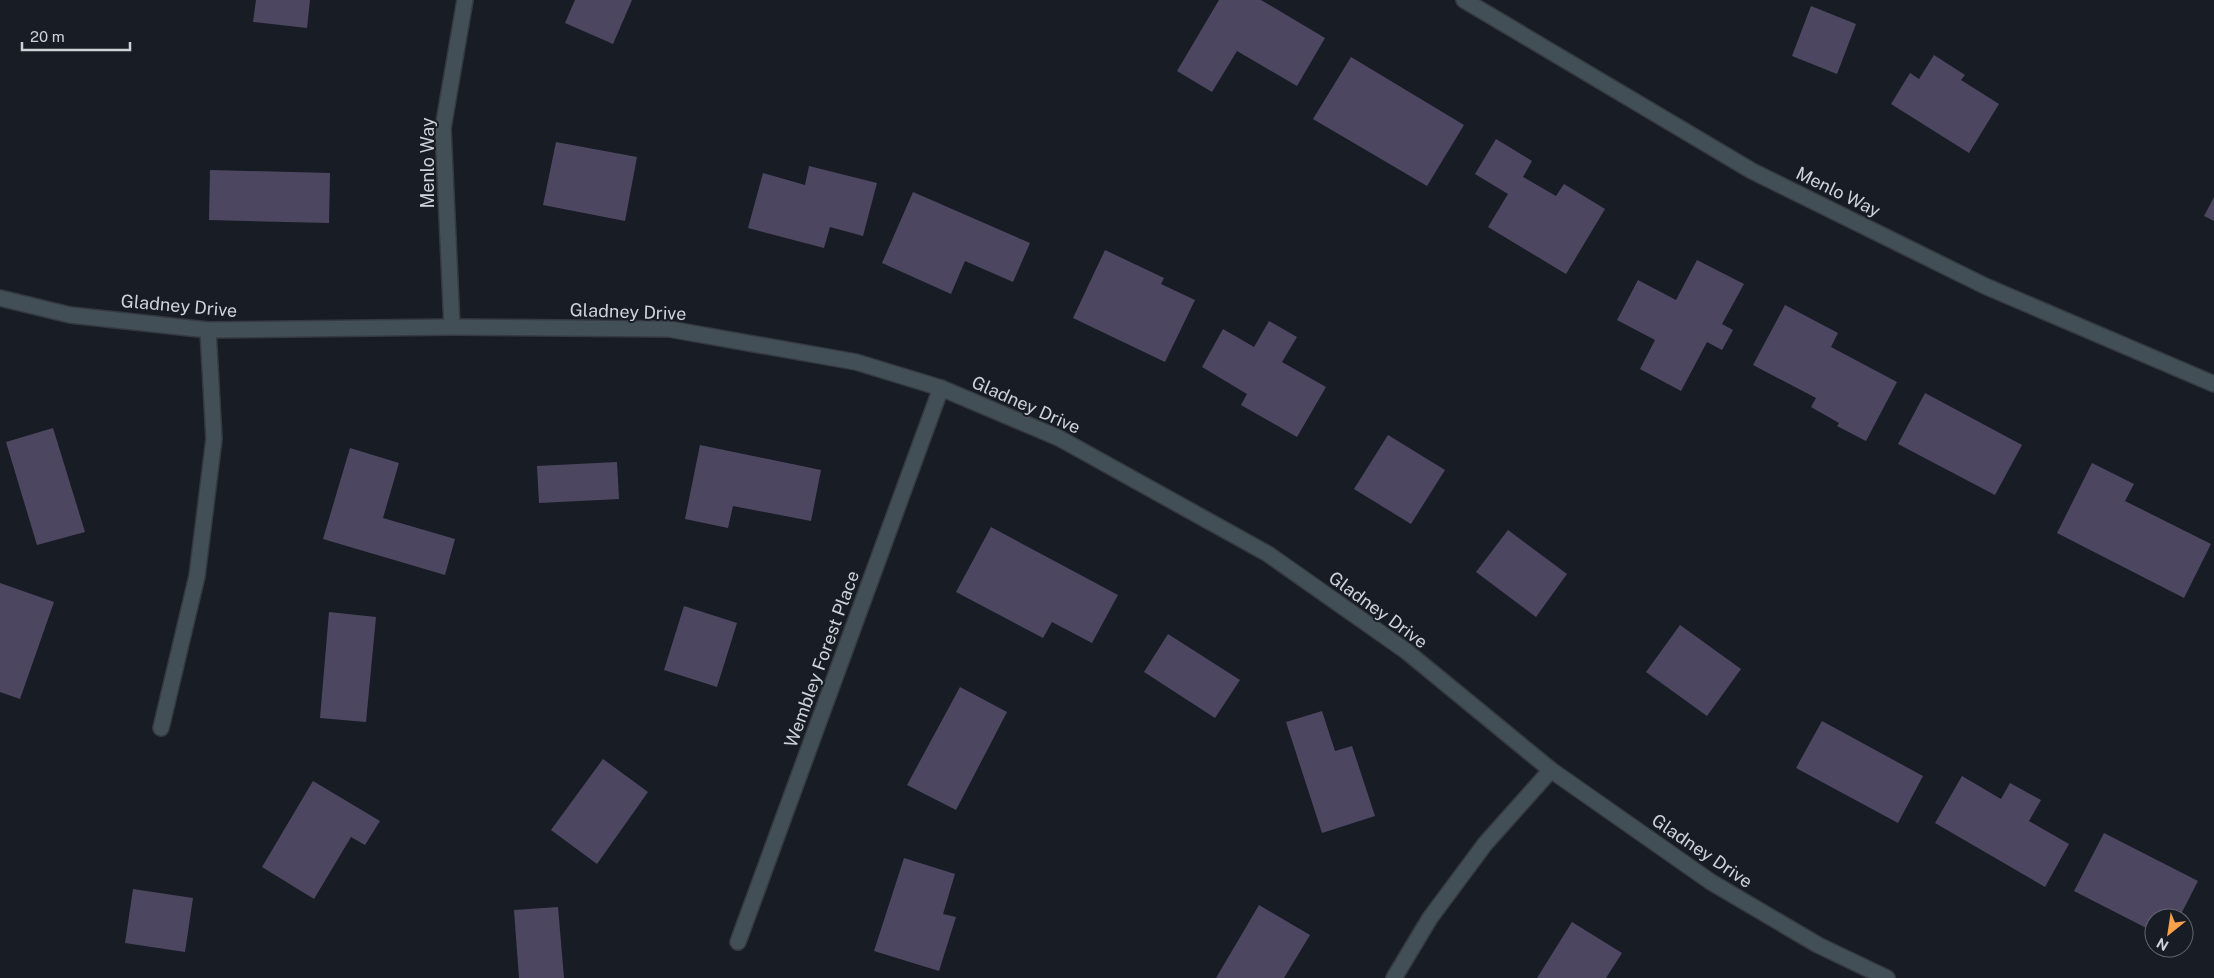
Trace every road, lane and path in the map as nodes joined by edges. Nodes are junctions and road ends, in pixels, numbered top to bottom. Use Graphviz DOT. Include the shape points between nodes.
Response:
graph roads {
  1 [pos="465,0"];
  2 [pos="1464,0"];
  3 [pos="0,298"];
  4 [pos="452,328"];
  5 [pos="208,330"];
  6 [pos="2214,384"];
  7 [pos="941,388"];
  8 [pos="161,728"];
  9 [pos="1551,770"];
  10 [pos="738,942"];
  11 [pos="1394,978"];
  12 [pos="1887,978"];
  1 -- 4 [label="street, Menlo Way" via="443,128"];
  2 -- 6 [label="street, Menlo Way" via="1752,171 1985,286"];
  3 -- 5 [label="street, Gladney Drive" via="70,315"];
  4 -- 5 [label="street, Gladney Drive"];
  4 -- 7 [label="street, Gladney Drive" via="669,328 856,362"];
  5 -- 8 [label="street" via="213,449 197,576"];
  7 -- 9 [label="street, Gladney Drive" via="1059,438 1268,554 1406,651"];
  7 -- 10 [label="street, Wembley Forest Place"];
  9 -- 11 [label="street" via="1485,844 1430,918"];
  9 -- 12 [label="street, Gladney Drive" via="1711,882 1818,945"];
}
